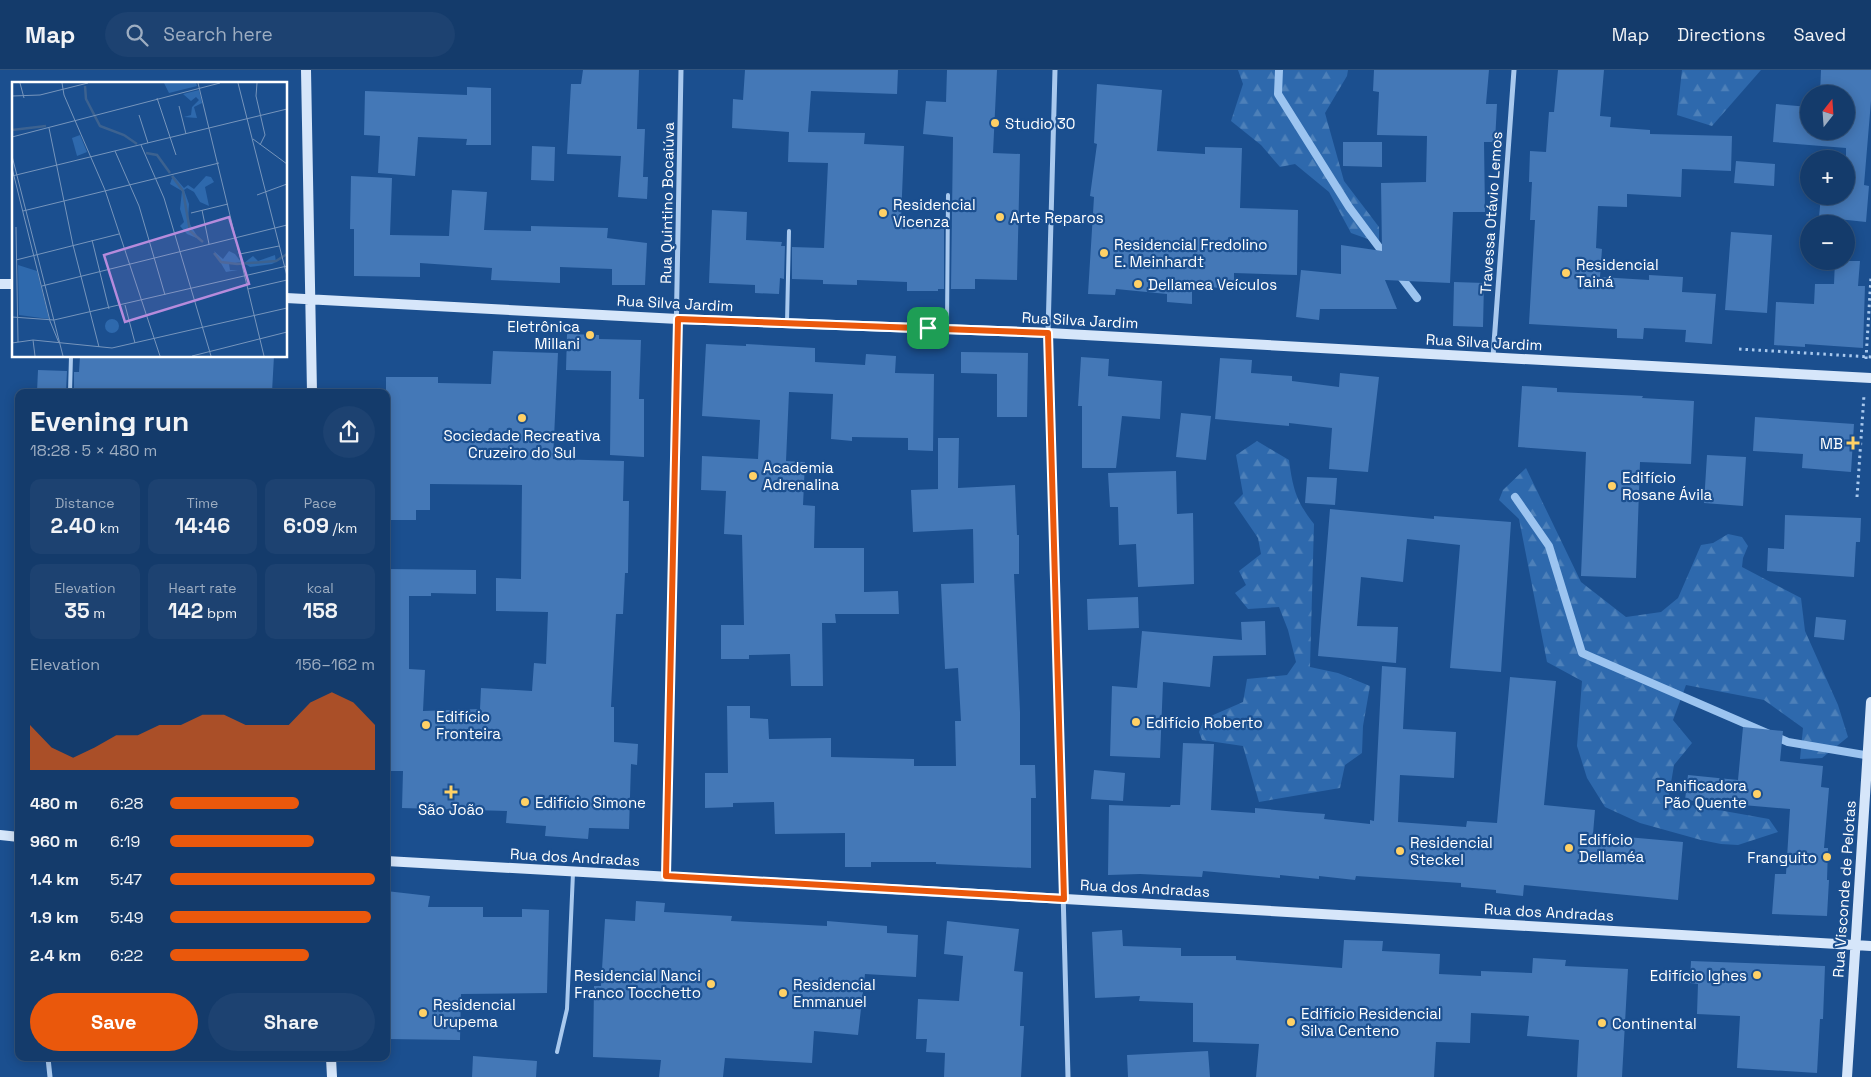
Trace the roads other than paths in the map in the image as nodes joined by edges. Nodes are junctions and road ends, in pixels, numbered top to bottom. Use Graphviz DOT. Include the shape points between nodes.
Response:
graph roads {
  1 [pos="306,70"];
  2 [pos="682,70"];
  3 [pos="1055,70"];
  4 [pos="1514,70"];
  5 [pos="948,195"];
  6 [pos="789,230"];
  7 [pos="288,298"];
  8 [pos="311,300"];
  9 [pos="678,319"];
  10 [pos="787,323"];
  11 [pos="947,329"];
  12 [pos="1048,333"];
  13 [pos="1493,357"];
  14 [pos="71,358"];
  15 [pos="1871,378"];
  16 [pos="70,389"];
  17 [pos="312,389"];
  18 [pos="1871,702"];
  19 [pos="0,835"];
  20 [pos="15,836"];
  21 [pos="390,861"];
  22 [pos="574,872"];
  23 [pos="666,876"];
  24 [pos="1064,899"];
  25 [pos="1855,945"];
  26 [pos="1871,946"];
  27 [pos="557,1052"];
  28 [pos="48,1061"];
  29 [pos="331,1061"];
  30 [pos="50,1077"];
  31 [pos="332,1077"];
  32 [pos="1068,1077"];
  33 [pos="1847,1077"];
  1 -- 8 [label="street"];
  2 -- 9 [label="street, Rua Quintino Bocaiúva"];
  3 -- 12 [label="street"];
  4 -- 13 [label="street, Travessa Otávio Lemos"];
  5 -- 11 [label="lane"];
  6 -- 10 [label="lane"];
  7 -- 8 [label="street, Rua Silva Jardim"];
  8 -- 9 [label="street, Rua Silva Jardim"];
  8 -- 17 [label="street"];
  9 -- 10 [label="street, Rua Silva Jardim"];
  9 -- 23 [label="street, Rua Quintino Bocaiúva"];
  10 -- 11 [label="street, Rua Silva Jardim"];
  11 -- 12 [label="street, Rua Silva Jardim"];
  12 -- 13 [label="street, Rua Silva Jardim"];
  12 -- 24 [label="street"];
  13 -- 15 [label="street, Rua Silva Jardim"];
  14 -- 16 [label="lane"];
  18 -- 25 [label="street, Rua Visconde de Pelotas"];
  19 -- 20 [label="street"];
  21 -- 22 [label="street, Rua dos Andradas"];
  22 -- 23 [label="street, Rua dos Andradas"];
  22 -- 27 [label="lane" via="567,1009"];
  23 -- 24 [label="street, Rua dos Andradas"];
  24 -- 25 [label="street, Rua dos Andradas"];
  24 -- 32 [label="street"];
  25 -- 26 [label="street, Rua dos Andradas"];
  25 -- 33 [label="street, Rua Visconde de Pelotas"];
  28 -- 30 [label="street"];
  29 -- 31 [label="street"];
}
